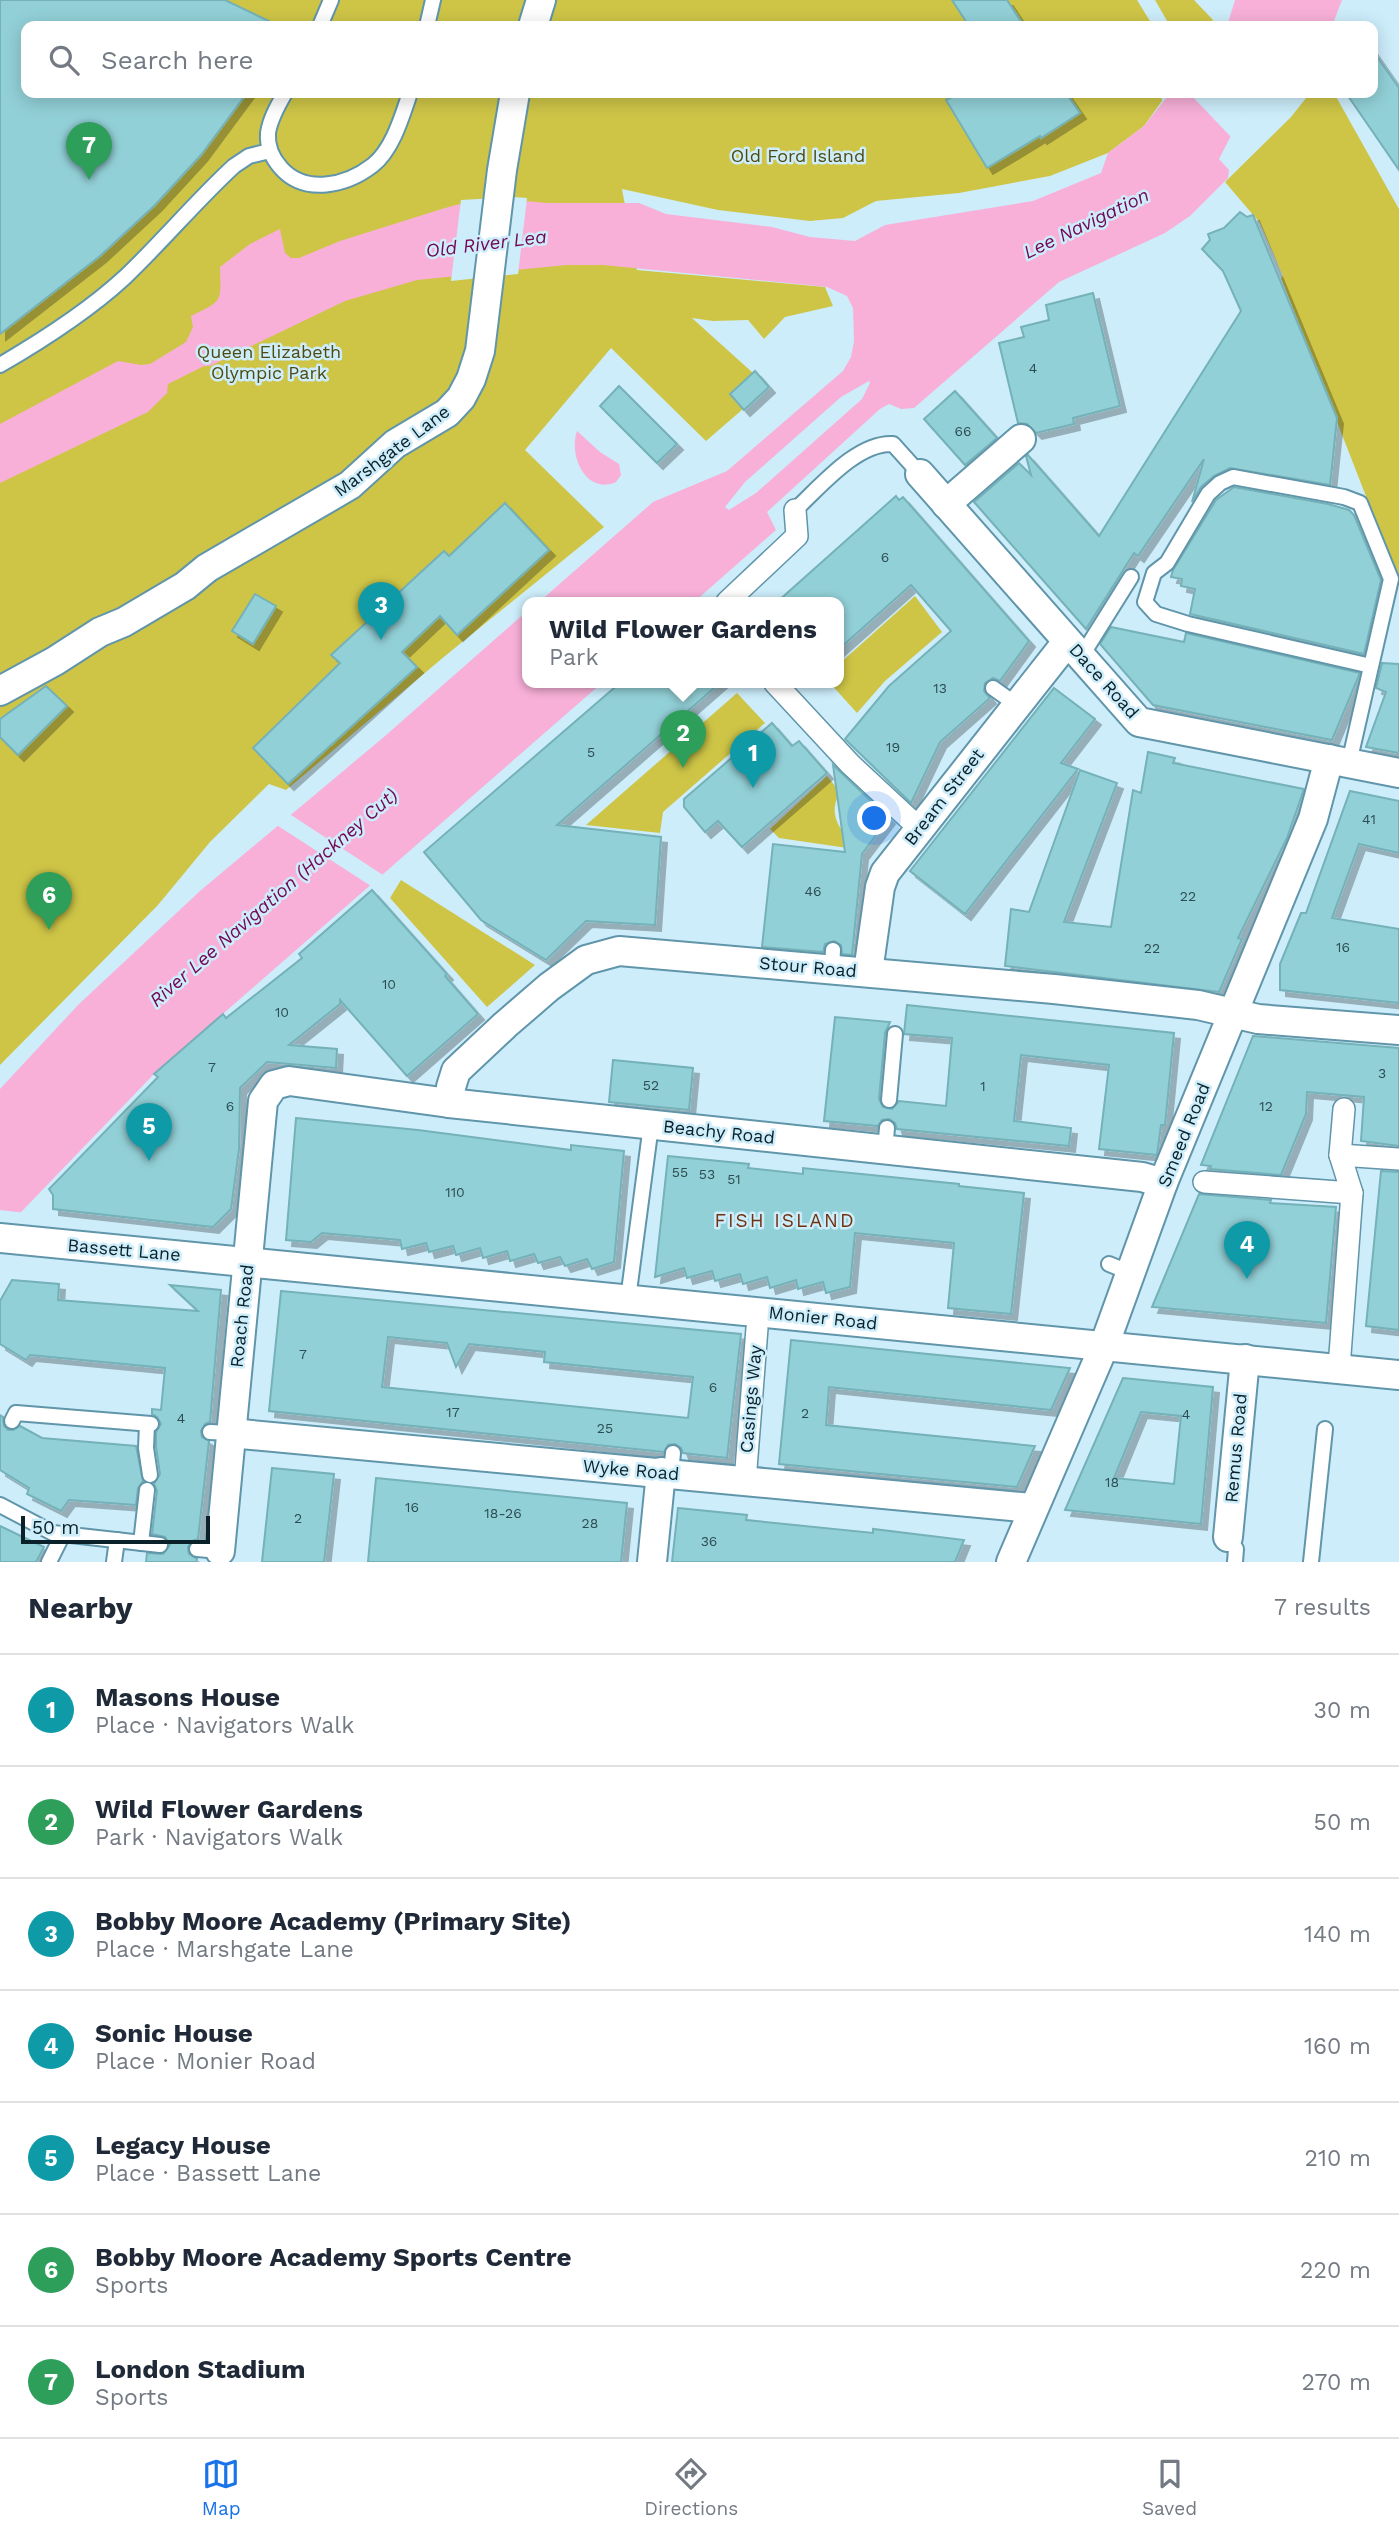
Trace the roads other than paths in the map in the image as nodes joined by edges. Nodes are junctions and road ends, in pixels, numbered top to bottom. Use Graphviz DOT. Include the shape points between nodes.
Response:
graph roads {
  1 [pos="331,0"];
  2 [pos="433,0"];
  3 [pos="541,0"];
  4 [pos="322,21"];
  5 [pos="428,21"];
  6 [pos="535,21"];
  7 [pos="282,98"];
  8 [pos="408,98"];
  9 [pos="514,98"];
  10 [pos="270,150"];
  11 [pos="0,365"];
  12 [pos="1021,439"];
  13 [pos="920,474"];
  14 [pos="946,504"];
  15 [pos="794,510"];
  16 [pos="1131,577"];
  17 [pos="732,597"];
  18 [pos="1074,649"];
  19 [pos="1371,666"];
  20 [pos="780,688"];
  21 [pos="993,688"];
  22 [pos="0,691"];
  23 [pos="1017,705"];
  24 [pos="1339,761"];
  25 [pos="1399,773"];
  26 [pos="919,828"];
  27 [pos="868,972"];
  28 [pos="1234,1012"];
  29 [pos="1399,1030"];
  30 [pos="895,1034"];
  31 [pos="274,1085"];
  32 [pos="889,1100"];
  33 [pos="449,1103"];
  34 [pos="1344,1109"];
  35 [pos="652,1125"];
  36 [pos="1340,1155"];
  37 [pos="1399,1159"];
  38 [pos="1204,1182"];
  39 [pos="1163,1183"];
  40 [pos="1352,1193"];
  41 [pos="10,1239"];
  42 [pos="247,1261"];
  43 [pos="630,1290"];
  44 [pos="757,1328"];
  45 [pos="1104,1346"];
  46 [pos="1245,1359"];
  47 [pos="1339,1368"];
  48 [pos="1399,1374"];
  49 [pos="12,1421"];
  50 [pos="1325,1429"];
  51 [pos="220,1432"];
  52 [pos="668,1466"];
  53 [pos="746,1469"];
  54 [pos="0,1505"];
  55 [pos="1032,1508"];
  56 [pos="63,1534"];
  57 [pos="117,1540"];
  58 [pos="141,1543"];
  59 [pos="160,1545"];
  60 [pos="1232,1549"];
  61 [pos="212,1554"];
  62 [pos="49,1562"];
  63 [pos="114,1562"];
  64 [pos="652,1562"];
  65 [pos="1011,1562"];
  66 [pos="1311,1562"];
  1 -- 4 [label="lane"];
  2 -- 5 [label="lane"];
  3 -- 6 [label="street"];
  7 -- 10 [label="lane" via="268,133"];
  8 -- 10 [label="lane" via="377,161 348,178 322,186 304,185 286,174"];
  9 -- 22 [label="street, Marshgate Lane" via="480,351 461,398 447,413 395,444 350,485"];
  10 -- 11 [label="lane" via="234,166 85,310"];
  12 -- 14 [label="street"];
  13 -- 14 [label="street, Dace Road"];
  13 -- 15 [label="lane, Dace Road" via="892,444 883,443 860,453"];
  14 -- 18 [label="street, Dace Road"];
  15 -- 17 [label="street" via="797,536"];
  16 -- 18 [label="lane"];
  18 -- 23 [label="street, Bream Street"];
  18 -- 24 [label="street, Dace Road" via="1139,722"];
  19 -- 19 [label="lane" via="1201,627 1156,614 1145,602 1154,573 1167,563 1208,494 1220,483 1233,477 1360,503 1391,579"];
  19 -- 24 [label="lane"];
  20 -- 26 [label="street" via="850,764"];
  21 -- 23 [label="lane"];
  23 -- 26 [label="street, Bream Street"];
  24 -- 25 [label="street, Dace Road"];
  24 -- 28 [label="street, Smeed Road"];
  26 -- 27 [label="street, Bream Street" via="885,873 880,887"];
  27 -- 28 [label="street, Stour Road"];
  27 -- 33 [label="street, Stour Road" via="832,960 619,951 591,957 549,987 456,1071"];
  28 -- 29 [label="street, Stour Road" via="1258,1019"];
  28 -- 39 [label="street, Smeed Road"];
  30 -- 32 [label="lane"];
  31 -- 33 [label="street, Beachy Road" via="289,1082"];
  31 -- 42 [label="street, Roach Road" via="263,1101"];
  33 -- 35 [label="street, Beachy Road"];
  34 -- 36 [label="street"];
  35 -- 39 [label="street, Beachy Road" via="886,1139"];
  35 -- 43 [label="lane"];
  36 -- 37 [label="street"];
  36 -- 40 [label="street"];
  38 -- 40 [label="street"];
  39 -- 45 [label="street, Smeed Road" via="1120,1268"];
  40 -- 47 [label="street"];
  41 -- 42 [label="street, Bassett Lane"];
  42 -- 43 [label="street, Monier Road"];
  42 -- 51 [label="street, Roach Road"];
  43 -- 45 [label="street, Monier Road"];
  44 -- 53 [label="street, Casings Way"];
  45 -- 46 [label="street, Monier Road"];
  45 -- 55 [label="street, Smeed Road"];
  46 -- 47 [label="street, Monier Road"];
  46 -- 60 [label="street, Remus Road"];
  47 -- 48 [label="street, Monier Road"];
  49 -- 58 [label="lane" via="16,1413 149,1424"];
  50 -- 66 [label="lane"];
  51 -- 52 [label="street, Wyke Road"];
  51 -- 61 [label="street, Roach Road"];
  52 -- 55 [label="street, Wyke Road"];
  52 -- 64 [label="street"];
  54 -- 56 [label="lane"];
  55 -- 65 [label="street, Smeed Road"];
  56 -- 57 [label="lane"];
  56 -- 62 [label="lane"];
  57 -- 58 [label="lane"];
  57 -- 63 [label="lane"];
  58 -- 59 [label="lane"];
}
